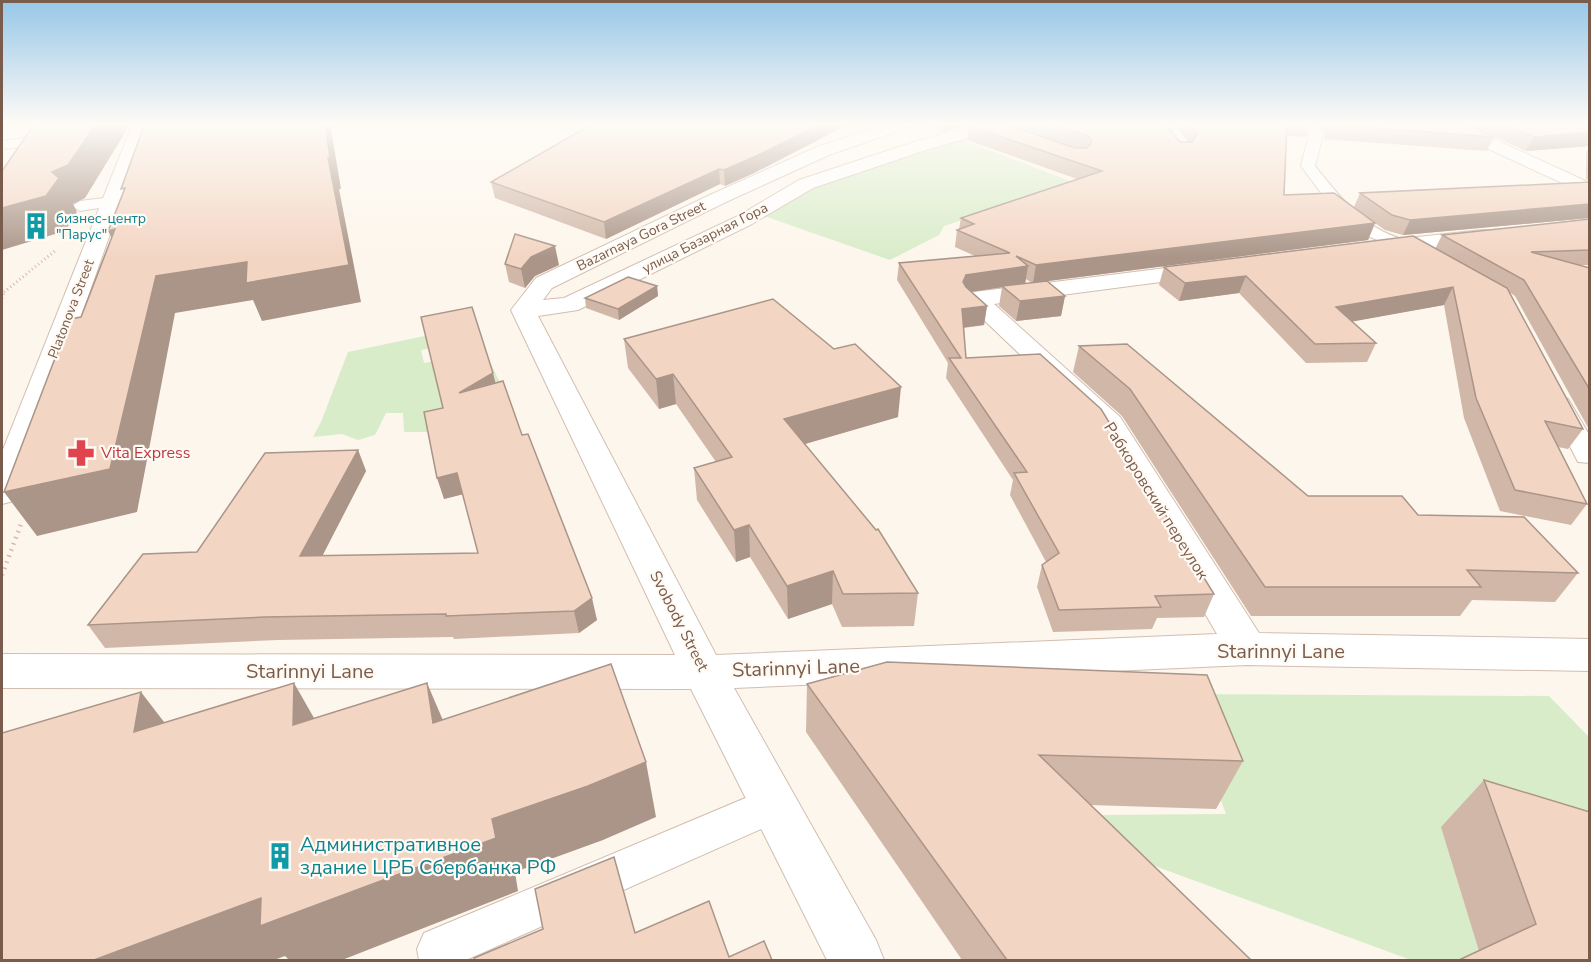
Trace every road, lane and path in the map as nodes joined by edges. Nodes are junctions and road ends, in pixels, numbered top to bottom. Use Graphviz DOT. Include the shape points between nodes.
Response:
graph roads {
  1 [pos="31,168"];
  2 [pos="124,168"];
  3 [pos="786,168"];
  4 [pos="854,168"];
  5 [pos="1309,168"];
  6 [pos="1542,168"];
  7 [pos="1590,190"];
  8 [pos="112,202"];
  9 [pos="80,206"];
  10 [pos="6,211"];
  11 [pos="1509,234"];
  12 [pos="1406,244"];
  13 [pos="1360,250"];
  14 [pos="1436,261"];
  15 [pos="1231,266"];
  16 [pos="2,293"];
  17 [pos="534,296"];
  18 [pos="2,299"];
  19 [pos="1551,386"];
  20 [pos="1587,456"];
  21 [pos="2,493"];
  22 [pos="1247,649"];
  23 [pos="1590,656"];
  24 [pos="2,671"];
  25 [pos="704,672"];
  26 [pos="774,804"];
  27 [pos="442,960"];
  28 [pos="855,960"];
  1 -- 10 [label="lane"];
  2 -- 8 [label="street, Platonova Street"];
  3 -- 17 [label="street, Bazarnaya Gora Street" via="719,198"];
  4 -- 17 [label="street, улица Базарная Гора" via="806,184 745,220 569,305"];
  5 -- 12 [label="lane" via="1335,204 1378,236"];
  6 -- 7 [label="street"];
  8 -- 9 [label="lane"];
  8 -- 21 [label="street, Platonova Street"];
  11 -- 12 [label="street"];
  12 -- 13 [label="street"];
  12 -- 14 [label="lane"];
  15 -- 22 [label="street, Рабкоровский переулок" via="974,299 1110,423"];
  16 -- 18 [label="path"];
  17 -- 25 [label="street, Svobody Street"];
  19 -- 20 [label="lane"];
  22 -- 23 [label="street, Starinnyi Lane"];
  22 -- 25 [label="street, Starinnyi Lane"];
  24 -- 25 [label="street, Starinnyi Lane"];
  25 -- 26 [label="street, Svobody Street"];
  26 -- 27 [label="lane" via="440,949"];
  26 -- 28 [label="street, Svobody Street"];
}
